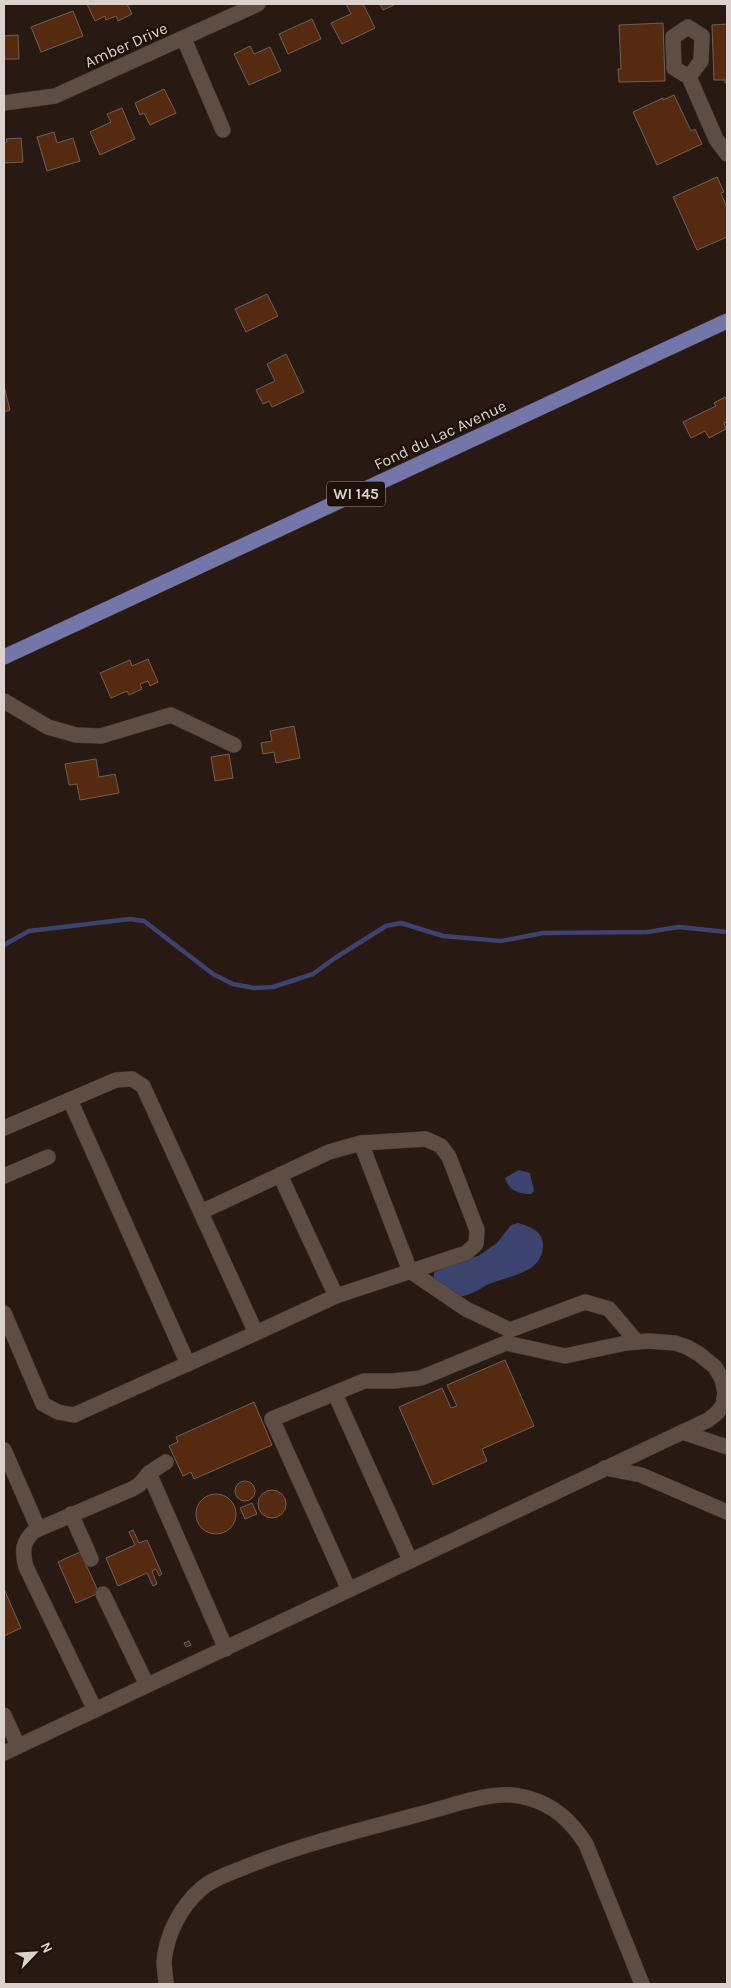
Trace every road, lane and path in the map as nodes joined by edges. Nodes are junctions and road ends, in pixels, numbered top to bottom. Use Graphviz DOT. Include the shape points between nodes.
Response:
graph roads {
  1 [pos="258,4"];
  2 [pos="184,38"];
  3 [pos="689,77"];
  4 [pos="4,103"];
  5 [pos="223,130"];
  6 [pos="727,154"];
  7 [pos="727,321"];
  8 [pos="4,657"];
  9 [pos="4,700"];
  10 [pos="234,744"];
  11 [pos="70,1100"];
  12 [pos="4,1128"];
  13 [pos="361,1142"];
  14 [pos="48,1157"];
  15 [pos="280,1175"];
  16 [pos="4,1176"];
  17 [pos="201,1212"];
  18 [pos="410,1271"];
  19 [pos="336,1296"];
  20 [pos="4,1313"];
  21 [pos="256,1333"];
  22 [pos="637,1342"];
  23 [pos="188,1364"];
  24 [pos="335,1394"];
  25 [pos="682,1432"];
  26 [pos="727,1448"];
  27 [pos="4,1450"];
  28 [pos="166,1462"];
  29 [pos="605,1468"];
  30 [pos="149,1473"];
  31 [pos="727,1512"];
  32 [pos="71,1514"];
  33 [pos="38,1528"];
  34 [pos="91,1559"];
  35 [pos="410,1560"];
  36 [pos="349,1590"];
  37 [pos="103,1594"];
  38 [pos="226,1649"];
  39 [pos="147,1685"];
  40 [pos="95,1710"];
  41 [pos="4,1715"];
  42 [pos="18,1746"];
  43 [pos="4,1753"];
  44 [pos="166,1984"];
  45 [pos="642,1984"];
  1 -- 2 [label="street, Amber Drive"];
  2 -- 4 [label="street, Amber Drive" via="55,96"];
  2 -- 5 [label="street"];
  3 -- 6 [label="street" via="716,139"];
  7 -- 8 [label="main road, Fond du Lac Avenue / WI 145"];
  9 -- 10 [label="street" via="48,727 76,735 101,736 170,715"];
  11 -- 12 [label="street"];
  11 -- 17 [label="street" via="116,1080 132,1079 143,1086"];
  11 -- 23 [label="street"];
  13 -- 15 [label="street" via="329,1152"];
  13 -- 18 [label="street"];
  13 -- 18 [label="street" via="426,1139 441,1146 449,1157 477,1230 476,1244 466,1253"];
  14 -- 16 [label="street"];
  15 -- 17 [label="street"];
  15 -- 19 [label="street"];
  17 -- 21 [label="street"];
  18 -- 19 [label="street"];
  18 -- 22 [label="street" via="466,1309 510,1330 585,1302 609,1308"];
  19 -- 21 [label="street"];
  20 -- 23 [label="street" via="44,1404 58,1412 74,1415"];
  21 -- 23 [label="street"];
  22 -- 24 [label="street" via="565,1356 506,1343 421,1378 364,1382"];
  22 -- 25 [label="street" via="663,1342 687,1347 715,1367 722,1379 725,1393 723,1405 717,1413"];
  24 -- 35 [label="street"];
  24 -- 36 [label="street" via="272,1419"];
  25 -- 26 [label="street"];
  25 -- 29 [label="street"];
  27 -- 33 [label="street"];
  28 -- 30 [label="street"];
  29 -- 31 [label="street" via="641,1474"];
  29 -- 35 [label="street"];
  30 -- 32 [label="street" via="132,1489"];
  30 -- 38 [label="street"];
  32 -- 33 [label="street"];
  32 -- 34 [label="street"];
  33 -- 40 [label="street" via="26,1538 22,1552 26,1566"];
  35 -- 36 [label="street"];
  36 -- 38 [label="street"];
  37 -- 39 [label="street"];
  38 -- 39 [label="street"];
  39 -- 40 [label="street"];
  40 -- 42 [label="street"];
  41 -- 42 [label="street"];
  42 -- 43 [label="street"];
  44 -- 45 [label="street" via="164,1962 171,1933 180,1913 202,1887 274,1856 501,1795 542,1803 566,1818 577,1831 586,1844"];
}
